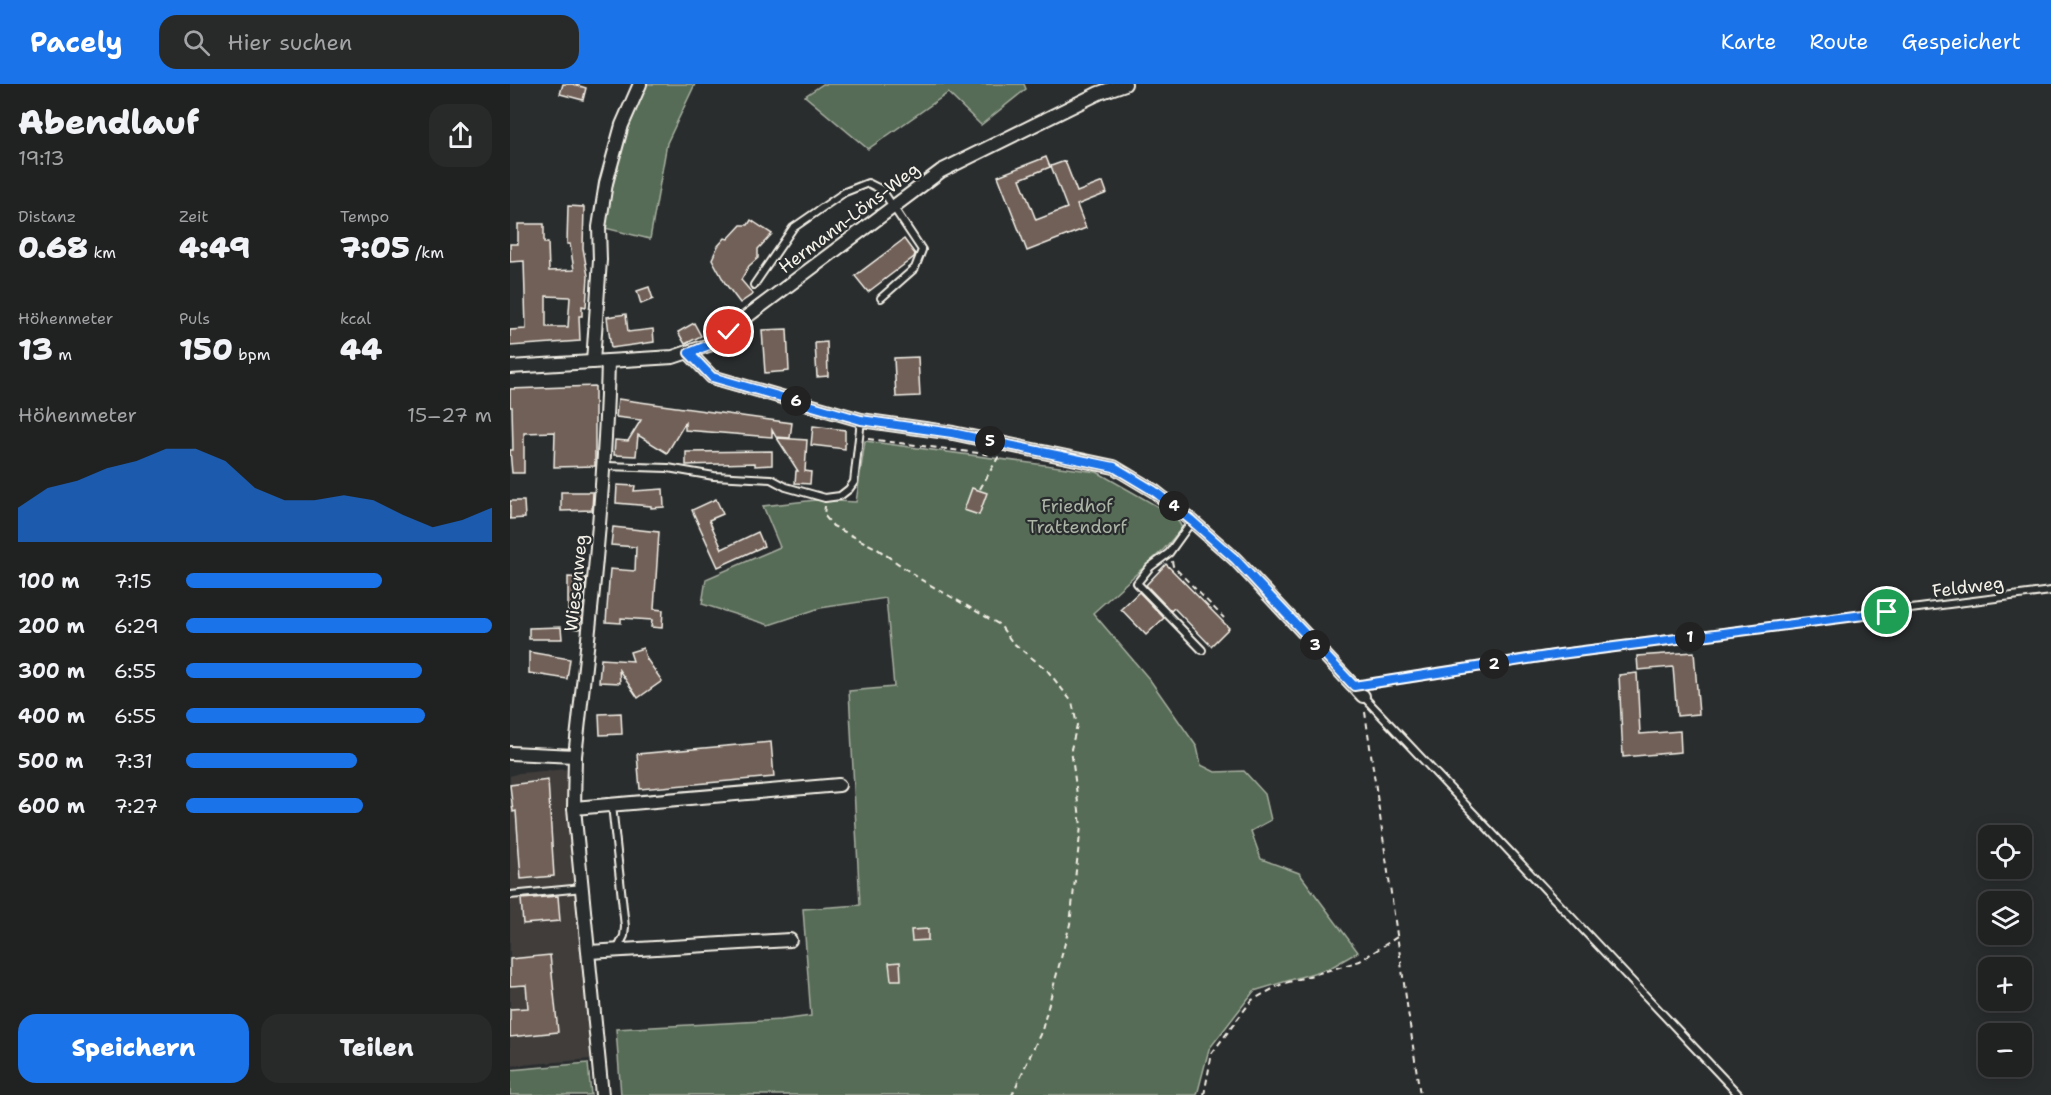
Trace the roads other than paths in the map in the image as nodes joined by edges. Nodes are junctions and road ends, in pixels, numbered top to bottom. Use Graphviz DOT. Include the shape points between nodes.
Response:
graph roads {
  1 [pos="640,84"];
  2 [pos="1125,84"];
  3 [pos="894,207"];
  4 [pos="754,285"];
  5 [pos="881,298"];
  6 [pos="689,353"];
  7 [pos="608,361"];
  8 [pos="593,362"];
  9 [pos="510,367"];
  10 [pos="861,420"];
  11 [pos="605,466"];
  12 [pos="1192,521"];
  13 [pos="2051,591"];
  14 [pos="1202,650"];
  15 [pos="1358,691"];
  16 [pos="510,753"];
  17 [pos="575,756"];
  18 [pos="839,785"];
  19 [pos="612,805"];
  20 [pos="574,808"];
  21 [pos="582,888"];
  22 [pos="510,895"];
  23 [pos="790,940"];
  24 [pos="617,950"];
  25 [pos="589,952"];
  26 [pos="602,1095"];
  27 [pos="1739,1095"];
  1 -- 8 [label="street" via="622,125 604,194"];
  2 -- 3 [label="street, Hermann-Löns-Weg" via="941,171"];
  3 -- 4 [label="lane" via="882,190 868,183 845,192 793,228"];
  3 -- 5 [label="lane" via="922,250 915,268"];
  3 -- 6 [label="street, Hermann-Löns-Weg" via="729,332"];
  6 -- 7 [label="street, Hermann-Löns-Weg"];
  6 -- 10 [label="street" via="712,377"];
  7 -- 8 [label="street, Hermann-Löns-Weg"];
  7 -- 11 [label="street, Wiesenweg"];
  8 -- 9 [label="street, Hermann-Löns-Weg"];
  10 -- 11 [label="lane" via="854,482 840,495 825,498 771,479"];
  10 -- 12 [label="street" via="952,433 1114,467 1154,491"];
  11 -- 17 [label="street, Wiesenweg"];
  12 -- 14 [label="lane" via="1169,553 1137,583"];
  12 -- 15 [label="street" via="1235,559"];
  13 -- 15 [label="lane, Feldweg" via="1560,654"];
  15 -- 27 [label="lane"];
  16 -- 17 [label="street"];
  17 -- 20 [label="street, Wiesenweg"];
  18 -- 19 [label="street"];
  19 -- 20 [label="street"];
  19 -- 24 [label="lane" via="625,927"];
  20 -- 21 [label="street, Wiesenweg"];
  21 -- 22 [label="lane"];
  21 -- 25 [label="street, Wiesenweg"];
  23 -- 24 [label="street"];
  24 -- 25 [label="street"];
  25 -- 26 [label="street, Wiesenweg"];
}
